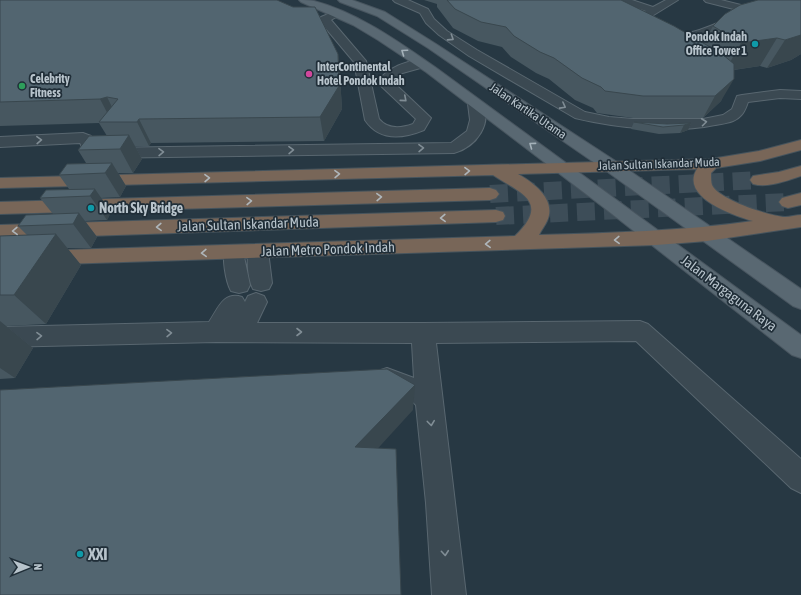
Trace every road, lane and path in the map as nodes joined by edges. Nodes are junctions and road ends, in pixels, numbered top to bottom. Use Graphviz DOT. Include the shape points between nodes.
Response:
graph roads {
  1 [pos="304,0"];
  2 [pos="622,0"];
  3 [pos="673,0"];
  4 [pos="709,0"];
  5 [pos="394,1"];
  6 [pos="340,6"];
  7 [pos="654,10"];
  8 [pos="754,10"];
  9 [pos="801,13"];
  10 [pos="801,23"];
  11 [pos="661,36"];
  12 [pos="685,51"];
  13 [pos="420,64"];
  14 [pos="801,95"];
  15 [pos="475,104"];
  16 [pos="0,142"];
  17 [pos="801,145"];
  18 [pos="710,164"];
  19 [pos="611,166"];
  20 [pos="563,168"];
  21 [pos="496,170"];
  22 [pos="801,171"];
  23 [pos="759,180"];
  24 [pos="0,183"];
  25 [pos="490,194"];
  26 [pos="0,208"];
  27 [pos="496,216"];
  28 [pos="795,223"];
  29 [pos="0,232"];
  30 [pos="706,234"];
  31 [pos="656,238"];
  32 [pos="519,243"];
  33 [pos="258,251"];
  34 [pos="233,252"];
  35 [pos="0,259"];
  36 [pos="248,293"];
  37 [pos="801,300"];
  38 [pos="226,332"];
  39 [pos="423,333"];
  40 [pos="0,337"];
  41 [pos="801,348"];
  42 [pos="366,380"];
  43 [pos="429,399"];
  44 [pos="801,478"];
  45 [pos="449,595"];
  1 -- 6 [label="main road, Jalan Kartika Utama"];
  2 -- 7 [label="lane"];
  3 -- 7 [label="lane"];
  4 -- 8 [label="lane"];
  5 -- 14 [label="lane, one-way" via="410,4 424,11 442,33 559,104 580,114 609,121 703,123 728,118 738,111 738,94"];
  13 -- 6 [label="main road, Jalan Kartika Utama, one-way"];
  13 -- 6 [label="lane, one-way" via="394,71 385,82 424,118 419,127 401,132 378,127 372,120 360,61 325,18"];
  6 -- 19 [label="main road, Jalan Kartika Utama" via="381,14 396,22"];
  7 -- 11 [label="lane" via="646,16 649,25"];
  8 -- 9 [label="lane" via="767,4"];
  8 -- 10 [label="lane"];
  8 -- 11 [label="lane" via="697,35 684,38"];
  11 -- 12 [label="lane"];
  13 -- 15 [label="main road, Jalan Kartika Utama"];
  16 -- 15 [label="lane, one-way" via="93,136 92,151 96,153 454,148 469,140 476,129 479,119"];
  20 -- 15 [label="main road, Jalan Kartika Utama, one-way"];
  17 -- 18 [label="highway, Jalan Sultan Iskandar Muda" via="760,156"];
  18 -- 19 [label="highway, Jalan Sultan Iskandar Muda"];
  18 -- 28 [label="highway" via="703,173 702,182 720,203 739,211"];
  19 -- 20 [label="highway, Jalan Sultan Iskandar Muda"];
  19 -- 30 [label="main road, Jalan Kartika Utama"];
  20 -- 21 [label="highway"];
  20 -- 31 [label="main road, Jalan Kartika Utama"];
  24 -- 21 [label="highway, one-way"];
  21 -- 32 [label="highway" via="526,185 540,205 538,222"];
  22 -- 23 [label="highway"];
  26 -- 25 [label="highway, Jalan Sultan Iskandar Muda, one-way"];
  27 -- 29 [label="highway, Jalan Sultan Iskandar Muda, one-way"];
  28 -- 30 [label="highway"];
  30 -- 31 [label="highway"];
  30 -- 37 [label="main road"];
  31 -- 32 [label="highway, Jalan Metro Pondok Indah, one-way"];
  31 -- 41 [label="main road, Jalan Margaguna Raya"];
  32 -- 33 [label="highway, Jalan Metro Pondok Indah, one-way"];
  33 -- 34 [label="highway, Jalan Metro Pondok Indah"];
  33 -- 36 [label="lane"];
  34 -- 35 [label="highway, Jalan Metro Pondok Indah, one-way"];
  34 -- 36 [label="lane"];
  36 -- 38 [label="lane"];
  38 -- 39 [label="lane, one-way"];
  40 -- 38 [label="lane, one-way"];
  39 -- 43 [label="lane"];
  39 -- 44 [label="lane" via="640,331 708,394 754,442"];
  42 -- 43 [label="lane" via="390,379 419,390"];
  43 -- 45 [label="lane, one-way"];
}
